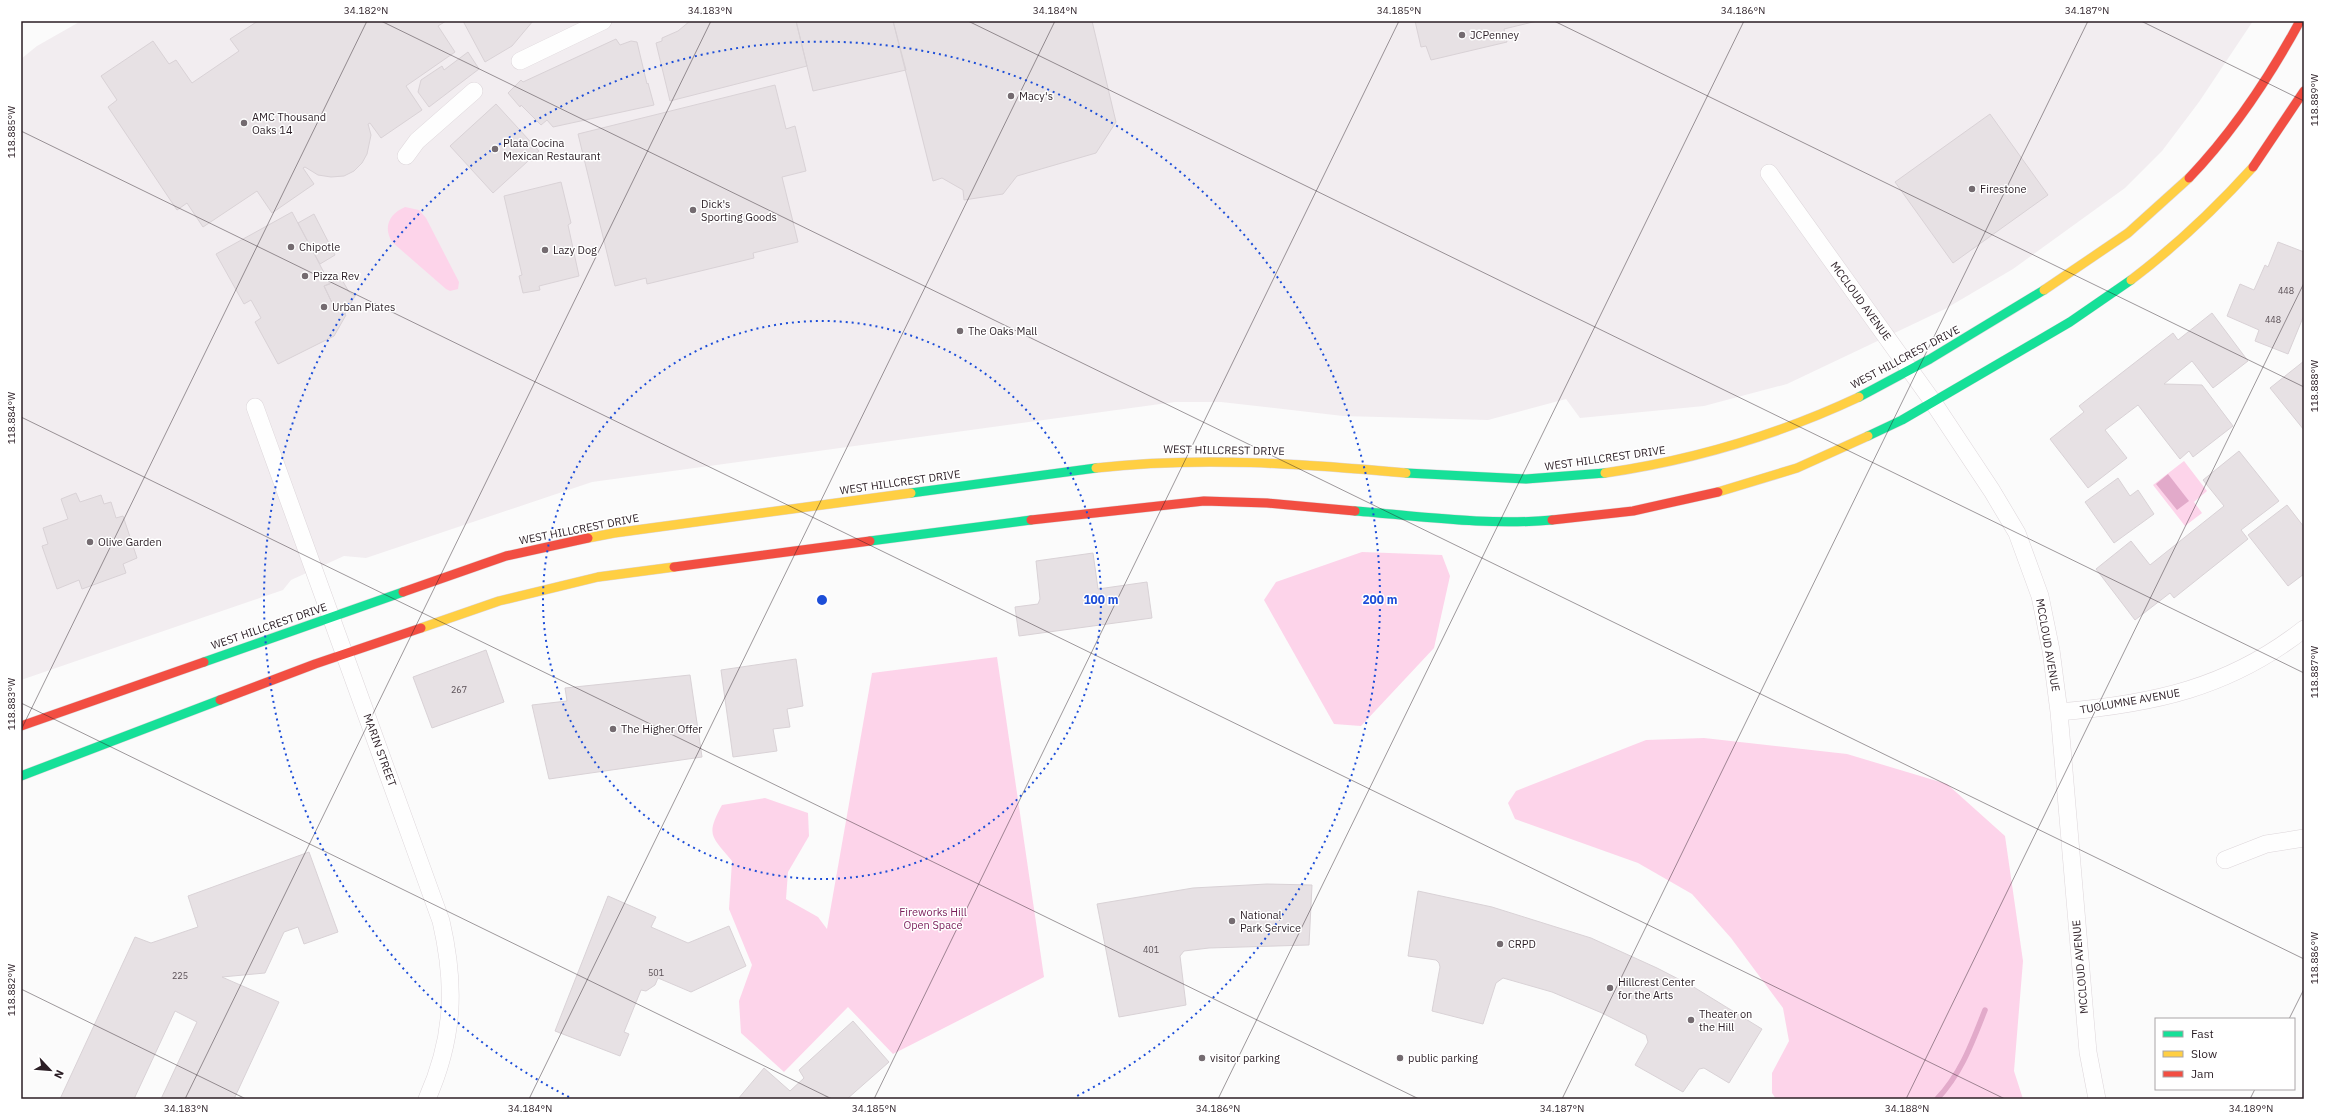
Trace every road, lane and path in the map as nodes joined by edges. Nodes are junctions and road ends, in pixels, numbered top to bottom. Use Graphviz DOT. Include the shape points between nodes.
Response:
graph roads {
  1 [pos="603,21"];
  2 [pos="2300,21"];
  3 [pos="520,61"];
  4 [pos="474,91"];
  5 [pos="2304,91"];
  6 [pos="406,156"];
  7 [pos="1769,173"];
  8 [pos="1910,370"];
  9 [pos="1933,402"];
  10 [pos="255,407"];
  11 [pos="332,618"];
  12 [pos="2304,629"];
  13 [pos="344,654"];
  14 [pos="2059,712"];
  15 [pos="21,726"];
  16 [pos="21,776"];
  17 [pos="2304,838"];
  18 [pos="2225,860"];
  19 [pos="427,1099"];
  20 [pos="2096,1099"];
  1 -- 3 [label="street"];
  2 -- 8 [label="main road, WEST HILLCREST DRIVE" via="2275,68 2231,130 2187,182 2137,227 2091,261 2001,318"];
  4 -- 6 [label="street" via="417,141"];
  5 -- 9 [label="main road" via="2256,162 2217,207 2172,249 2070,322"];
  7 -- 8 [label="street, MCCLOUD AVENUE"];
  8 -- 9 [label="street, MCCLOUD AVENUE"];
  8 -- 11 [label="main road, WEST HILLCREST DRIVE" via="1827,412 1762,438 1680,460 1626,470 1565,478 1518,480 1232,461 1163,460 1131,463 614,533 506,556 466,568"];
  9 -- 13 [label="main road" via="1843,449 1798,468 1696,498 1633,511 1526,522 1465,520 1267,503 1204,501 1144,505 598,577 499,601"];
  9 -- 14 [label="street, MCCLOUD AVENUE" via="2017,533 2040,596 2051,650"];
  10 -- 11 [label="street, MARIN STREET"];
  11 -- 13 [label="street, MARIN STREET"];
  11 -- 15 [label="main road, WEST HILLCREST DRIVE"];
  12 -- 14 [label="street, TUOLUMNE AVENUE" via="2279,648 2236,673 2190,691 2151,700"];
  13 -- 16 [label="main road"];
  13 -- 19 [label="street, MARIN STREET" via="430,886 447,945 452,977 452,1005 447,1041"];
  14 -- 20 [label="street, MCCLOUD AVENUE" via="2088,1052"];
  17 -- 18 [label="street" via="2266,844"];
}
